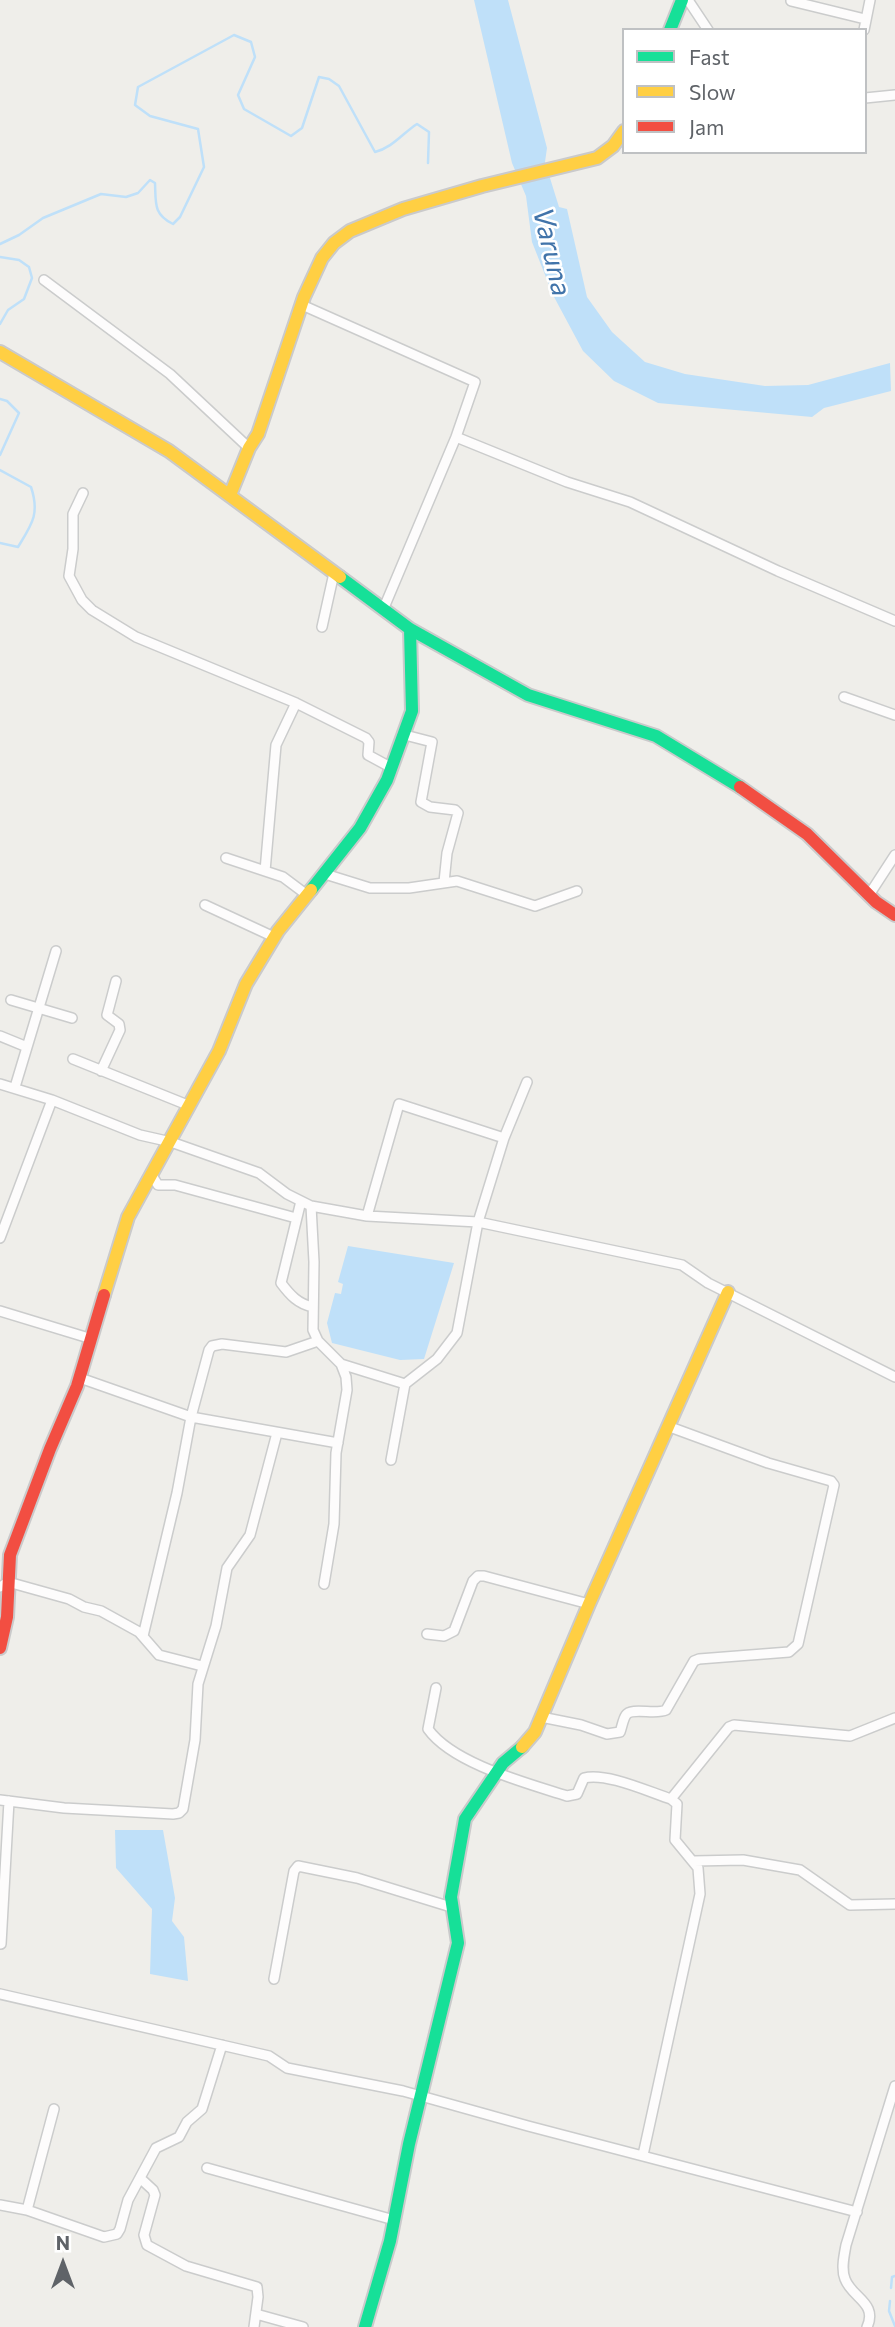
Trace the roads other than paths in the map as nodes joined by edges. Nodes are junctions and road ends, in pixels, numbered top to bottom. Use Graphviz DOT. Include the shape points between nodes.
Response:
graph roads {
  1 [pos="682,0"];
  2 [pos="688,0"];
  3 [pos="870,0"];
  4 [pos="791,1"];
  5 [pos="865,19"];
  6 [pos="671,28"];
  7 [pos="707,28"];
  8 [pos="864,28"];
  9 [pos="895,95"];
  10 [pos="867,98"];
  11 [pos="622,133"];
  12 [pos="44,280"];
  13 [pos="302,305"];
  14 [pos="0,352"];
  15 [pos="456,437"];
  16 [pos="249,448"];
  17 [pos="83,493"];
  18 [pos="230,495"];
  19 [pos="334,573"];
  20 [pos="383,610"];
  21 [pos="895,621"];
  22 [pos="322,627"];
  23 [pos="410,629"];
  24 [pos="844,697"];
  25 [pos="296,702"];
  26 [pos="895,715"];
  27 [pos="405,735"];
  28 [pos="392,768"];
  29 [pos="895,855"];
  30 [pos="226,858"];
  31 [pos="265,871"];
  32 [pos="325,874"];
  33 [pos="444,882"];
  34 [pos="577,891"];
  35 [pos="307,895"];
  36 [pos="869,895"];
  37 [pos="205,905"];
  38 [pos="895,915"];
  39 [pos="274,937"];
  40 [pos="56,951"];
  41 [pos="116,981"];
  42 [pos="11,1000"];
  43 [pos="38,1009"];
  44 [pos="72,1018"];
  45 [pos="0,1036"];
  46 [pos="27,1047"];
  47 [pos="73,1059"];
  48 [pos="101,1071"];
  49 [pos="527,1082"];
  50 [pos="0,1084"];
  51 [pos="15,1087"];
  52 [pos="52,1100"];
  53 [pos="190,1106"];
  54 [pos="504,1138"];
  55 [pos="171,1142"];
  56 [pos="151,1174"];
  57 [pos="301,1202"];
  58 [pos="311,1206"];
  59 [pos="367,1216"];
  60 [pos="296,1218"];
  61 [pos="478,1222"];
  62 [pos="0,1238"];
  63 [pos="728,1292"];
  64 [pos="313,1307"];
  65 [pos="0,1311"];
  66 [pos="92,1339"];
  67 [pos="318,1340"];
  68 [pos="341,1364"];
  69 [pos="895,1377"];
  70 [pos="80,1378"];
  71 [pos="405,1384"];
  72 [pos="191,1417"];
  73 [pos="670,1427"];
  74 [pos="277,1433"];
  75 [pos="338,1443"];
  76 [pos="391,1460"];
  77 [pos="324,1584"];
  78 [pos="4,1585"];
  79 [pos="589,1604"];
  80 [pos="426,1634"];
  81 [pos="143,1636"];
  82 [pos="0,1648"];
  83 [pos="202,1666"];
  84 [pos="436,1688"];
  85 [pos="541,1717"];
  86 [pos="895,1718"];
  87 [pos="498,1773"];
  88 [pos="671,1799"];
  89 [pos="4,1800"];
  90 [pos="694,1861"];
  91 [pos="895,1904"];
  92 [pos="451,1907"];
  93 [pos="1,1944"];
  94 [pos="274,1979"];
  95 [pos="0,1994"];
  96 [pos="222,2045"];
  97 [pos="895,2086"];
  98 [pos="421,2096"];
  99 [pos="54,2109"];
  100 [pos="643,2155"];
  101 [pos="208,2168"];
  102 [pos="140,2178"];
  103 [pos="0,2205"];
  104 [pos="27,2210"];
  105 [pos="857,2212"];
  106 [pos="394,2220"];
  107 [pos="256,2314"];
  108 [pos="254,2327"];
  109 [pos="303,2327"];
  110 [pos="365,2327"];
  111 [pos="867,2327"];
  1 -- 6 [label="street"];
  2 -- 7 [label="street"];
  3 -- 5 [label="street"];
  4 -- 5 [label="street"];
  5 -- 8 [label="street"];
  9 -- 10 [label="street"];
  11 -- 13 [label="street" via="597,158 403,209 350,231 322,258"];
  12 -- 16 [label="street" via="170,374"];
  13 -- 15 [label="street" via="475,382"];
  13 -- 16 [label="street" via="258,434"];
  14 -- 18 [label="street" via="169,451"];
  15 -- 20 [label="street"];
  15 -- 21 [label="street" via="630,502"];
  16 -- 18 [label="street"];
  17 -- 25 [label="street" via="73,514 69,576 92,610 136,638"];
  18 -- 19 [label="street"];
  19 -- 20 [label="street"];
  19 -- 22 [label="street"];
  20 -- 23 [label="street"];
  23 -- 27 [label="street" via="412,711"];
  23 -- 36 [label="street" via="528,695 656,736 782,814"];
  24 -- 26 [label="street"];
  25 -- 28 [label="street" via="366,738 368,755"];
  25 -- 31 [label="street" via="276,745"];
  27 -- 28 [label="street"];
  27 -- 33 [label="street" via="432,742 421,802 458,813"];
  28 -- 32 [label="street" via="360,828"];
  29 -- 36 [label="street"];
  30 -- 31 [label="street"];
  31 -- 35 [label="street" via="283,877"];
  32 -- 33 [label="street" via="370,888"];
  32 -- 35 [label="street"];
  33 -- 34 [label="street" via="457,881 535,906"];
  35 -- 39 [label="street"];
  36 -- 38 [label="street"];
  37 -- 39 [label="street"];
  39 -- 53 [label="street" via="246,984"];
  40 -- 43 [label="street"];
  41 -- 48 [label="street" via="107,1015 120,1030"];
  42 -- 43 [label="street"];
  43 -- 44 [label="street"];
  43 -- 46 [label="street"];
  45 -- 46 [label="street"];
  46 -- 51 [label="street"];
  47 -- 48 [label="street"];
  48 -- 53 [label="street"];
  49 -- 54 [label="street"];
  50 -- 51 [label="street"];
  51 -- 52 [label="street"];
  52 -- 55 [label="street" via="140,1135"];
  52 -- 62 [label="street"];
  53 -- 55 [label="street"];
  54 -- 59 [label="street" via="399,1104"];
  54 -- 61 [label="street"];
  55 -- 56 [label="street"];
  55 -- 57 [label="street" via="259,1172"];
  56 -- 60 [label="street" via="158,1185 175,1185"];
  56 -- 66 [label="street" via="128,1217"];
  57 -- 58 [label="street"];
  57 -- 60 [label="street"];
  58 -- 59 [label="street"];
  58 -- 64 [label="street"];
  59 -- 61 [label="street"];
  60 -- 64 [label="street" via="281,1283 297,1301"];
  61 -- 63 [label="street" via="681,1265"];
  61 -- 71 [label="street" via="457,1333 437,1359"];
  63 -- 69 [label="street"];
  63 -- 73 [label="street"];
  64 -- 67 [label="street"];
  65 -- 66 [label="street"];
  66 -- 70 [label="street"];
  67 -- 68 [label="street"];
  67 -- 72 [label="street" via="286,1352 212,1346"];
  68 -- 71 [label="street"];
  68 -- 75 [label="street" via="347,1390"];
  70 -- 72 [label="street"];
  70 -- 78 [label="street" via="24,1516"];
  71 -- 76 [label="street"];
  72 -- 74 [label="street"];
  72 -- 81 [label="street"];
  73 -- 79 [label="street"];
  73 -- 85 [label="street" via="834,1485 798,1644 789,1653 694,1661 666,1710 659,1714 631,1711 620,1732 614,1734"];
  74 -- 75 [label="street"];
  74 -- 83 [label="street" via="250,1535 227,1568 216,1626"];
  75 -- 77 [label="street" via="334,1524"];
  78 -- 81 [label="street" via="69,1599 101,1611"];
  78 -- 82 [label="street" via="7,1617"];
  79 -- 80 [label="street" via="478,1576 454,1631 444,1636"];
  79 -- 85 [label="street"];
  81 -- 83 [label="street" via="159,1655"];
  83 -- 89 [label="street" via="195,1740 179,1813 64,1808"];
  84 -- 87 [label="street" via="428,1729 457,1753"];
  85 -- 87 [label="street" via="532,1738"];
  86 -- 88 [label="street" via="850,1736 734,1725"];
  87 -- 88 [label="street" via="567,1796 577,1794 589,1777 611,1779"];
  87 -- 92 [label="street" via="465,1819"];
  88 -- 90 [label="street" via="678,1810 675,1840"];
  89 -- 93 [label="street"];
  90 -- 91 [label="street" via="743,1860 800,1870 850,1905"];
  90 -- 100 [label="street" via="700,1894"];
  92 -- 94 [label="street" via="357,1878 298,1866"];
  92 -- 98 [label="street" via="458,1942"];
  95 -- 96 [label="street"];
  96 -- 98 [label="street" via="273,2057 287,2068"];
  96 -- 102 [label="street" via="202,2109 179,2137 156,2148"];
  97 -- 105 [label="street"];
  98 -- 100 [label="street"];
  98 -- 106 [label="street"];
  99 -- 104 [label="street"];
  100 -- 105 [label="street"];
  101 -- 106 [label="street"];
  102 -- 104 [label="street" via="120,2229 110,2238"];
  102 -- 107 [label="street" via="155,2195 144,2235 147,2245 186,2266 257,2287"];
  103 -- 104 [label="street"];
  105 -- 111 [label="street" via="846,2245 844,2277 867,2304"];
  106 -- 110 [label="street"];
  107 -- 108 [label="street"];
  107 -- 109 [label="street"];
}
